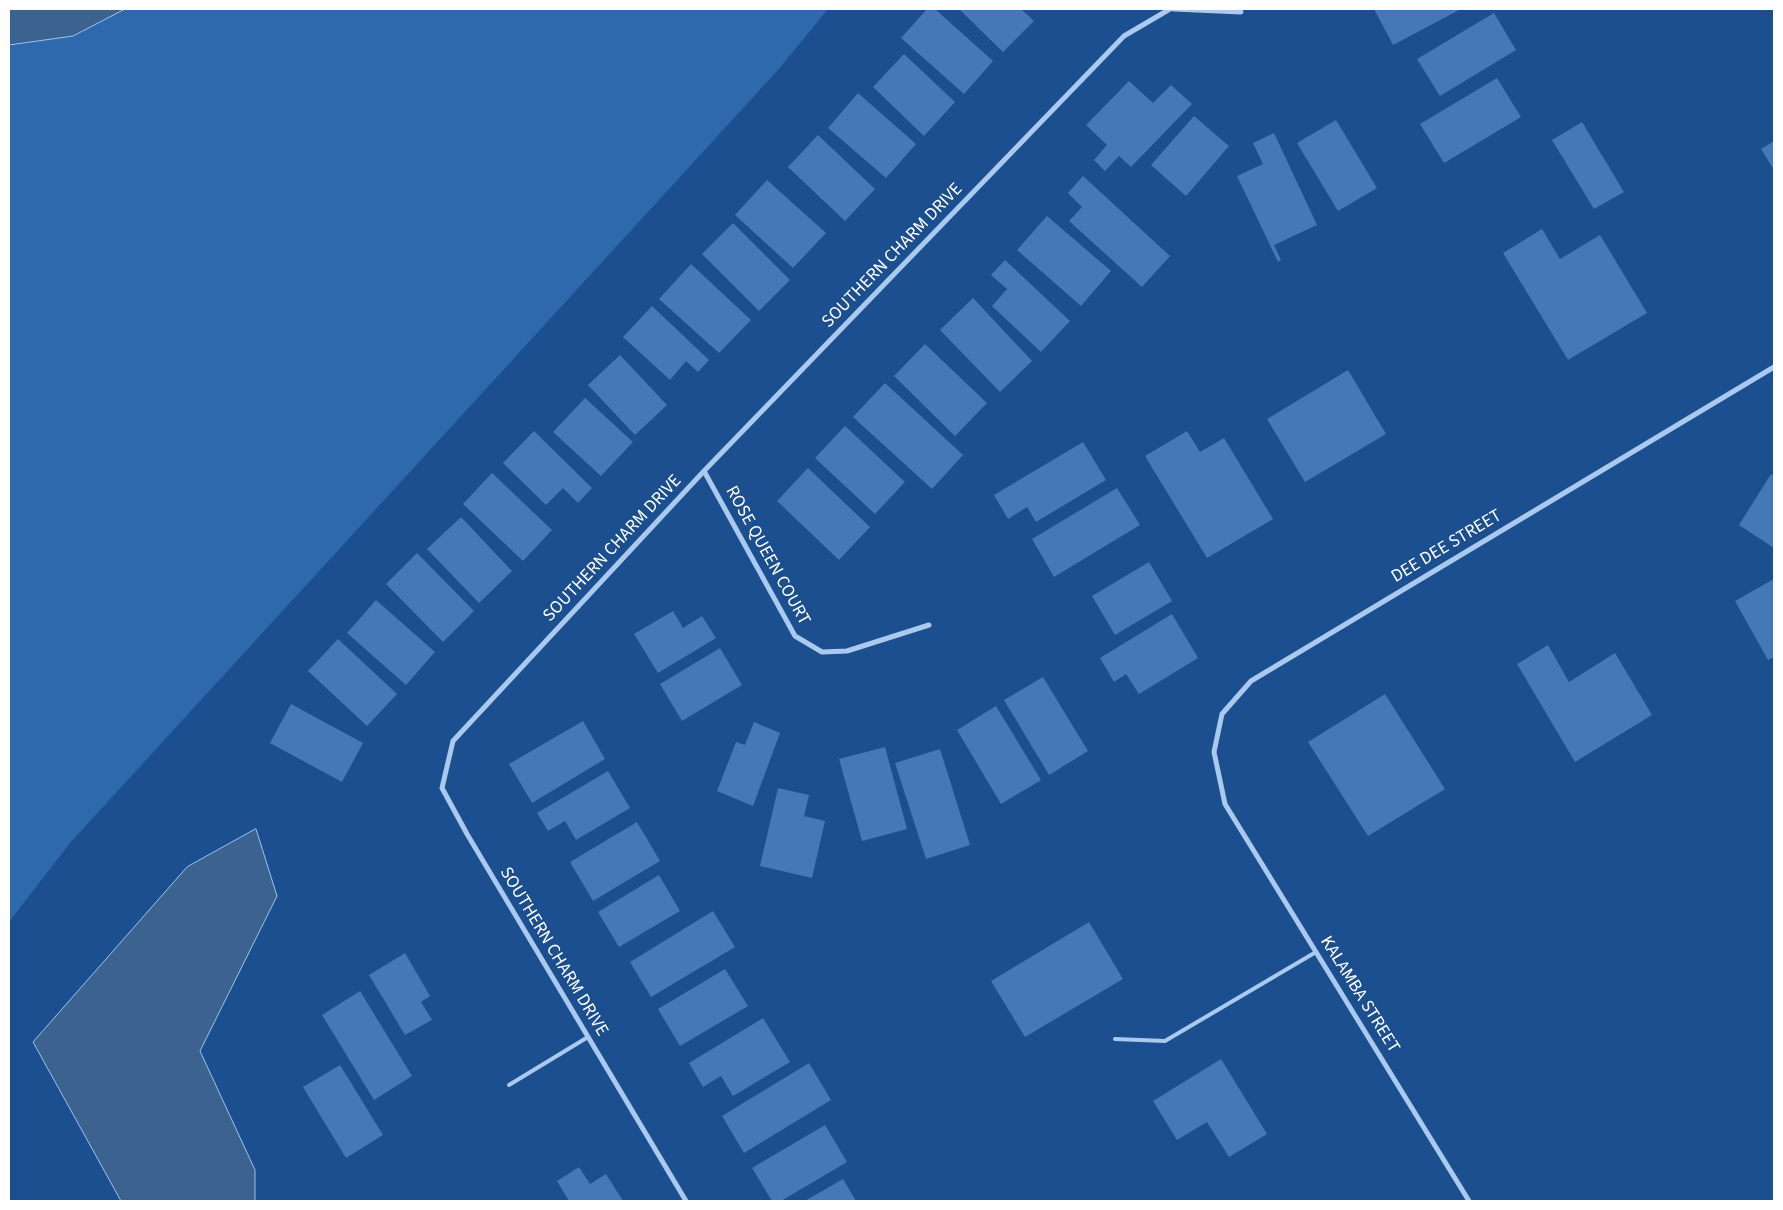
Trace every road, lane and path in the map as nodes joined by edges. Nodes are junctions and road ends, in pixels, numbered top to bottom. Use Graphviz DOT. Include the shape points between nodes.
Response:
graph roads {
  1 [pos="1170,9"];
  2 [pos="1174,9"];
  3 [pos="1241,12"];
  4 [pos="1774,367"];
  5 [pos="704,471"];
  6 [pos="929,625"];
  7 [pos="1225,804"];
  8 [pos="1316,952"];
  9 [pos="588,1037"];
  10 [pos="1115,1039"];
  11 [pos="509,1085"];
  12 [pos="686,1201"];
  13 [pos="1469,1201"];
  1 -- 5 [label="street, SOUTHERN CHARM DRIVE" via="1124,36"];
  2 -- 3 [label="street"];
  4 -- 7 [label="street, DEE DEE STREET" via="1251,681 1222,714 1214,752"];
  5 -- 6 [label="street, ROSE QUEEN COURT" via="795,636 822,652 847,651"];
  5 -- 9 [label="street, SOUTHERN CHARM DRIVE" via="453,741 442,788"];
  7 -- 8 [label="street, KALAMBA STREET"];
  8 -- 10 [label="lane" via="1165,1041"];
  8 -- 13 [label="street, KALAMBA STREET"];
  9 -- 11 [label="lane"];
  9 -- 12 [label="street, SOUTHERN CHARM DRIVE"];
}
